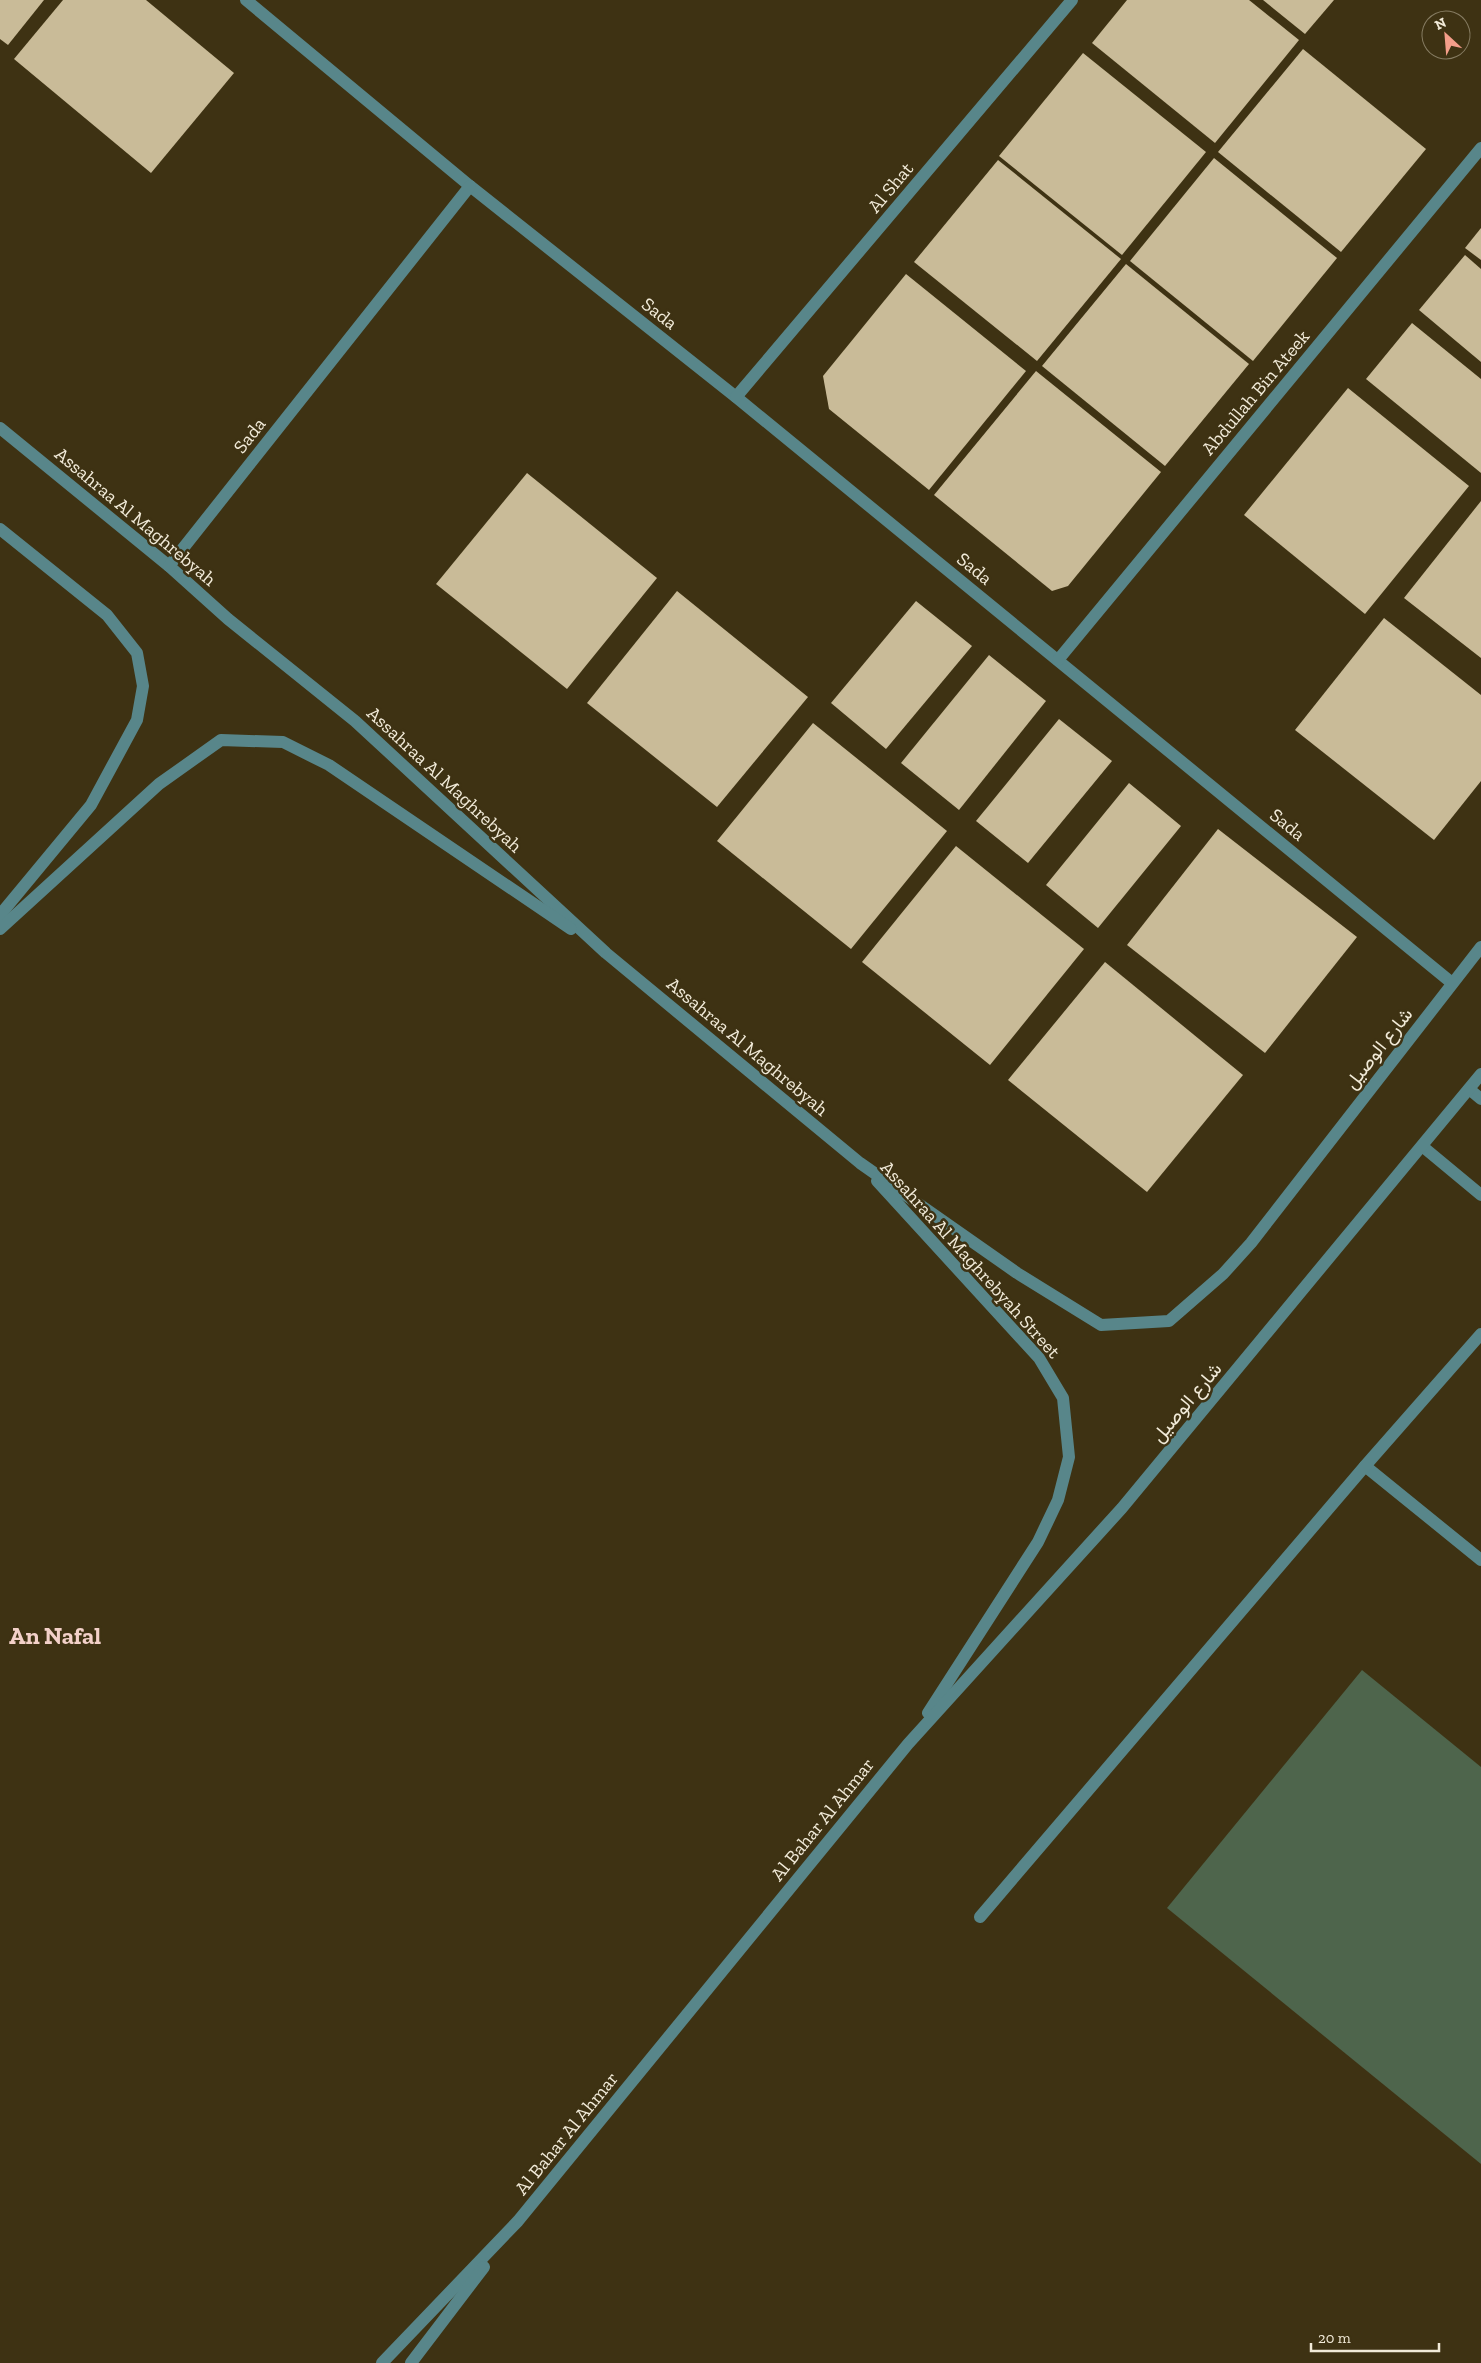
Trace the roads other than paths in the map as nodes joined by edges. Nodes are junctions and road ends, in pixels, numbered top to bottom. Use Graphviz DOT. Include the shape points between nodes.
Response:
graph roads {
  1 [pos="246,0"];
  2 [pos="1072,0"];
  3 [pos="1481,148"];
  4 [pos="470,186"];
  5 [pos="736,397"];
  6 [pos="0,428"];
  7 [pos="0,529"];
  8 [pos="169,566"];
  9 [pos="1058,660"];
  10 [pos="0,915"];
  11 [pos="0,930"];
  12 [pos="1481,948"];
  13 [pos="606,953"];
  14 [pos="1452,983"];
  15 [pos="1481,1074"];
  16 [pos="1469,1089"];
  17 [pos="1481,1099"];
  18 [pos="1422,1146"];
  19 [pos="860,1163"];
  20 [pos="1481,1195"];
  21 [pos="1101,1325"];
  22 [pos="1481,1334"];
  23 [pos="1063,1398"];
  24 [pos="1365,1466"];
  25 [pos="1481,1560"];
  26 [pos="908,1744"];
  27 [pos="980,1917"];
  28 [pos="518,2221"];
  29 [pos="382,2363"];
  30 [pos="411,2363"];
  1 -- 4 [label="street, Sada"];
  2 -- 5 [label="street, Al Shat"];
  3 -- 9 [label="street, Abdullah Bin Ateek"];
  4 -- 5 [label="street, Sada"];
  4 -- 8 [label="street, Sada"];
  5 -- 9 [label="street, Sada"];
  6 -- 8 [label="street, Assahraa Al Maghrebyah"];
  7 -- 10 [label="street" via="107,614 137,653 144,686 137,720 91,805"];
  8 -- 13 [label="street, Assahraa Al Maghrebyah" via="228,619 355,721"];
  9 -- 14 [label="street, Sada"];
  11 -- 13 [label="street" via="158,784 222,740 283,742 329,765"];
  12 -- 14 [label="street, شارع الوصيل"];
  13 -- 19 [label="street, Assahraa Al Maghrebyah"];
  14 -- 21 [label="street, شارع الوصيل" via="1251,1243 1223,1274 1169,1321"];
  15 -- 16 [label="street, شارع الوصيل"];
  16 -- 17 [label="street"];
  16 -- 18 [label="street, شارع الوصيل"];
  18 -- 20 [label="street"];
  18 -- 26 [label="street, شارع الوصيل" via="1122,1508"];
  19 -- 21 [label="street, Assahraa Al Maghrebyah Street" via="1017,1273"];
  19 -- 23 [label="street, Assahraa Al Maghrebyah Street" via="1039,1358"];
  22 -- 24 [label="street"];
  23 -- 26 [label="street, Al Bahar Al Ahmar" via="1069,1458 1058,1500 1038,1542"];
  24 -- 25 [label="street"];
  24 -- 27 [label="street"];
  26 -- 28 [label="street, Al Bahar Al Ahmar"];
  28 -- 29 [label="street, Al Bahar Al Ahmar"];
  28 -- 30 [label="street, Al Bahar Al Ahmar"];
}
